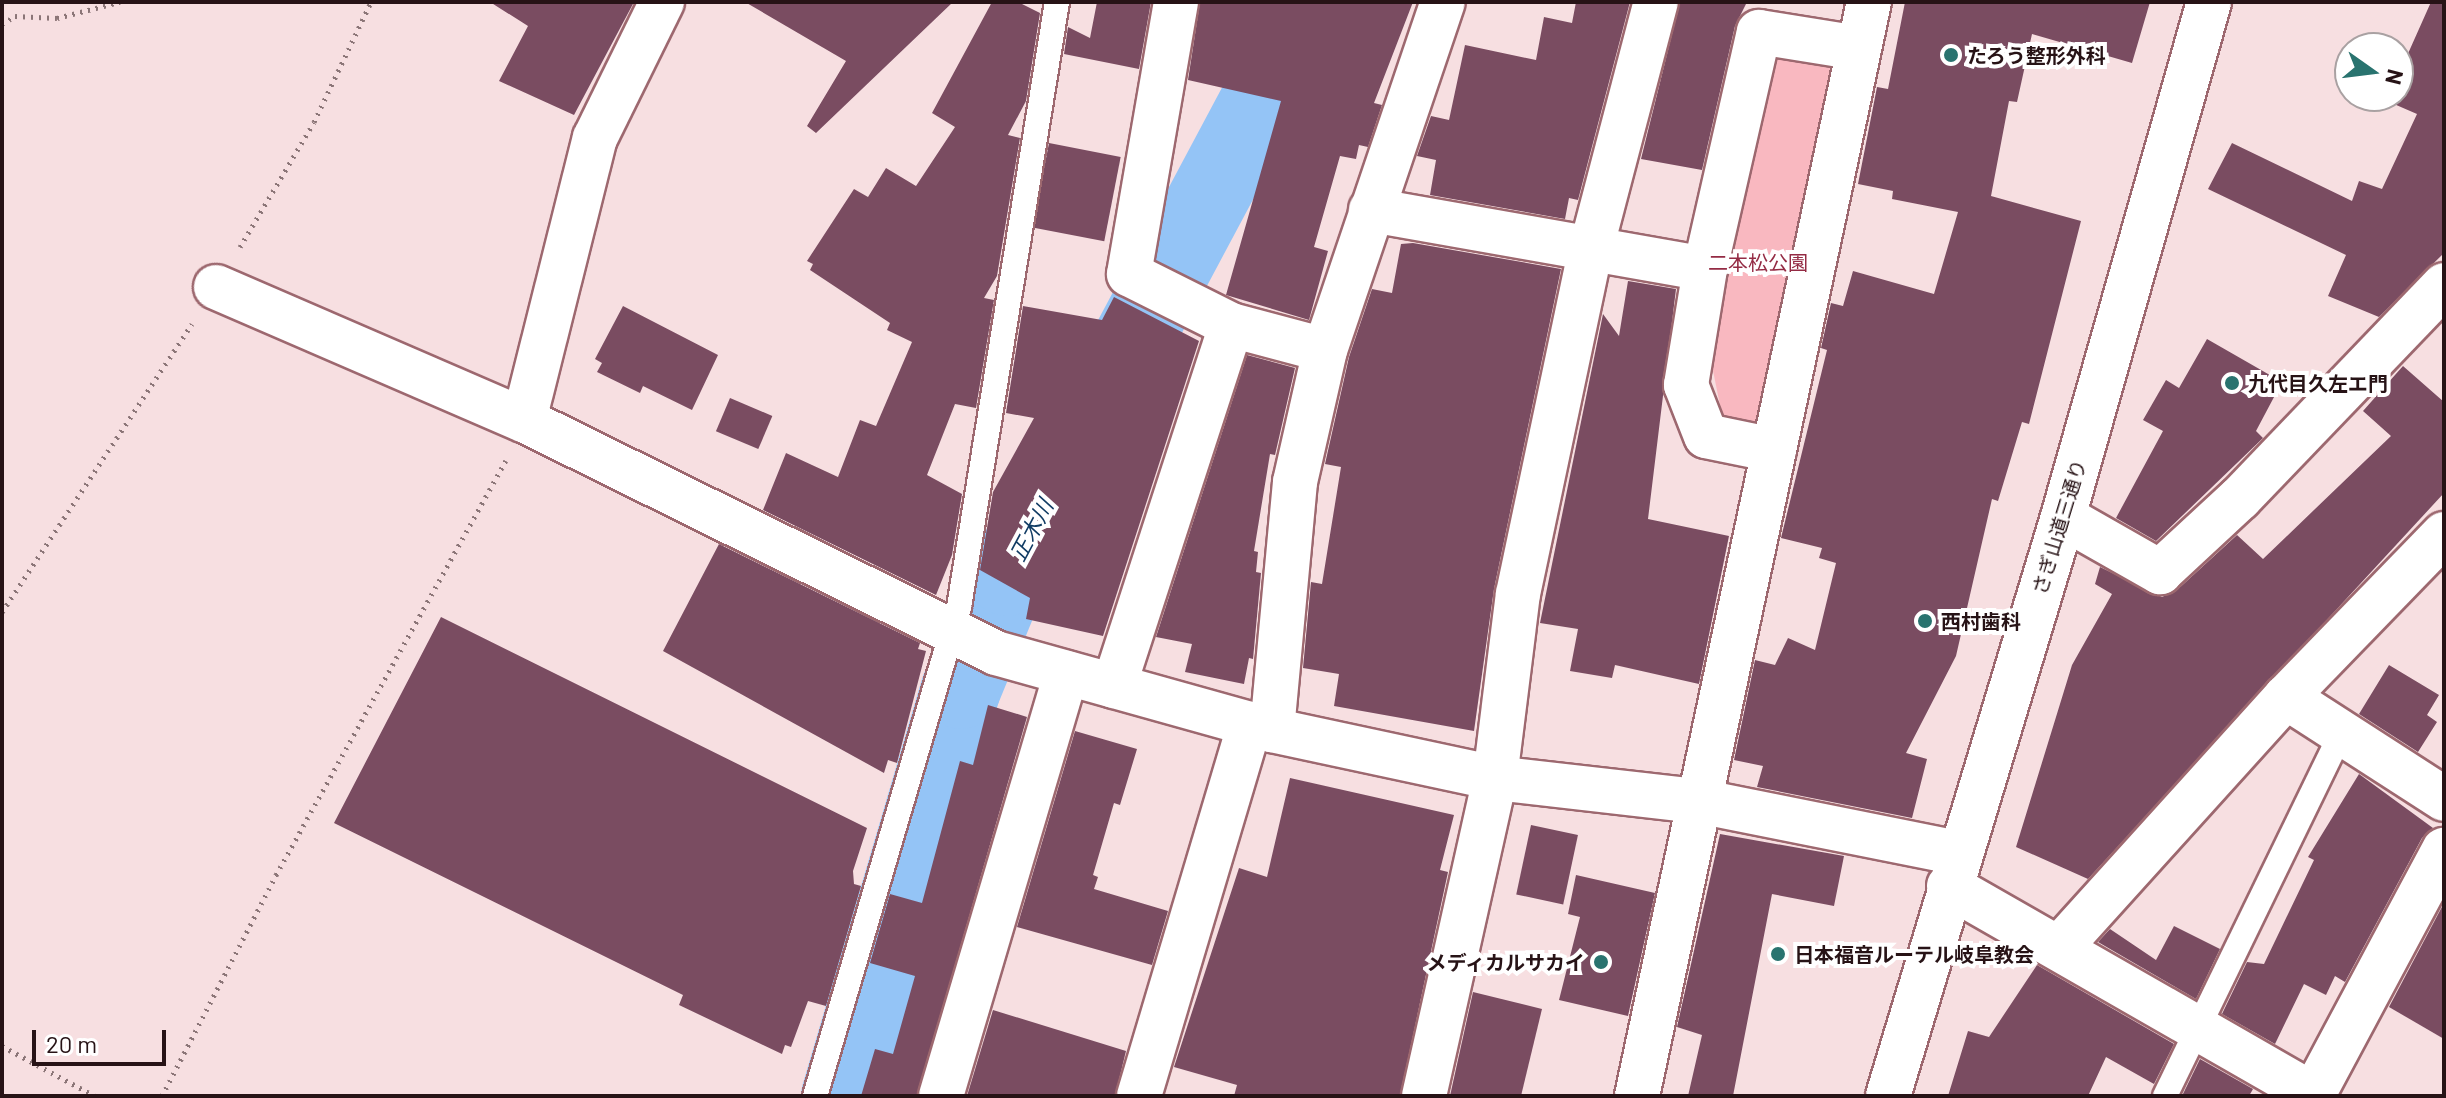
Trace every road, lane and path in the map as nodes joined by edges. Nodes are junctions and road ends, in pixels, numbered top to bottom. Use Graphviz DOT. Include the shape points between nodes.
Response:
graph roads {
  1 [pos="120,2"];
  2 [pos="371,2"];
  3 [pos="662,2"];
  4 [pos="1057,2"];
  5 [pos="1176,2"];
  6 [pos="1443,2"];
  7 [pos="1656,2"];
  8 [pos="1869,2"];
  9 [pos="2209,2"];
  10 [pos="2,24"];
  11 [pos="1859,48"];
  12 [pos="1371,210"];
  13 [pos="1591,249"];
  14 [pos="1705,269"];
  15 [pos="2444,285"];
  16 [pos="216,287"];
  17 [pos="1231,325"];
  18 [pos="1325,350"];
  19 [pos="524,420"];
  20 [pos="1774,450"];
  21 [pos="2063,517"];
  22 [pos="2444,534"];
  23 [pos="2,612"];
  24 [pos="971,642"];
  25 [pos="1066,673"];
  26 [pos="1114,686"];
  27 [pos="2286,697"];
  28 [pos="1261,727"];
  29 [pos="2341,734"];
  30 [pos="1495,778"];
  31 [pos="2444,799"];
  32 [pos="1698,801"];
  33 [pos="2444,850"];
  34 [pos="1954,870"];
  35 [pos="2059,948"];
  36 [pos="2199,1028"];
  37 [pos="2,1046"];
  38 [pos="2314,1095"];
  39 [pos="95,1096"];
  40 [pos="162,1096"];
  41 [pos="815,1096"];
  42 [pos="941,1096"];
  43 [pos="1139,1096"];
  44 [pos="1424,1096"];
  45 [pos="1637,1096"];
  46 [pos="1888,1096"];
  47 [pos="2165,1096"];
  1 -- 10 [label="path" via="57,18 15,16"];
  2 -- 16 [label="path" via="314,122"];
  3 -- 19 [label="street" via="595,138"];
  4 -- 24 [label="lane"];
  5 -- 17 [label="street" via="1129,274 1176,302"];
  6 -- 12 [label="street"];
  7 -- 13 [label="street"];
  8 -- 11 [label="street"];
  9 -- 21 [label="street, さぎ山道三通り"];
  11 -- 14 [label="street" via="1759,32"];
  11 -- 20 [label="street"];
  12 -- 13 [label="street"];
  12 -- 18 [label="street"];
  13 -- 14 [label="street"];
  13 -- 30 [label="street" via="1518,594"];
  14 -- 20 [label="street" via="1686,385 1706,436"];
  15 -- 21 [label="street" via="2262,476 2160,572"];
  16 -- 19 [label="street"];
  16 -- 23 [label="path"];
  17 -- 18 [label="street"];
  17 -- 26 [label="street"];
  18 -- 28 [label="street" via="1295,482"];
  19 -- 24 [label="street"];
  19 -- 40 [label="path" via="489,498 276,875"];
  20 -- 32 [label="street"];
  21 -- 34 [label="street, さぎ山道三通り"];
  22 -- 27 [label="street"];
  24 -- 25 [label="street"];
  24 -- 41 [label="lane"];
  25 -- 26 [label="street"];
  25 -- 42 [label="street"];
  26 -- 28 [label="street"];
  27 -- 29 [label="street"];
  27 -- 35 [label="street"];
  28 -- 30 [label="street"];
  28 -- 43 [label="street"];
  29 -- 31 [label="street"];
  29 -- 36 [label="lane"];
  30 -- 32 [label="street"];
  30 -- 44 [label="street"];
  32 -- 34 [label="street"];
  32 -- 45 [label="street" via="1690,862"];
  33 -- 38 [label="street"];
  34 -- 35 [label="street"];
  34 -- 46 [label="street, さぎ山道三通り"];
  35 -- 36 [label="street"];
  36 -- 38 [label="street"];
  36 -- 47 [label="lane"];
  37 -- 39 [label="path"];
}
